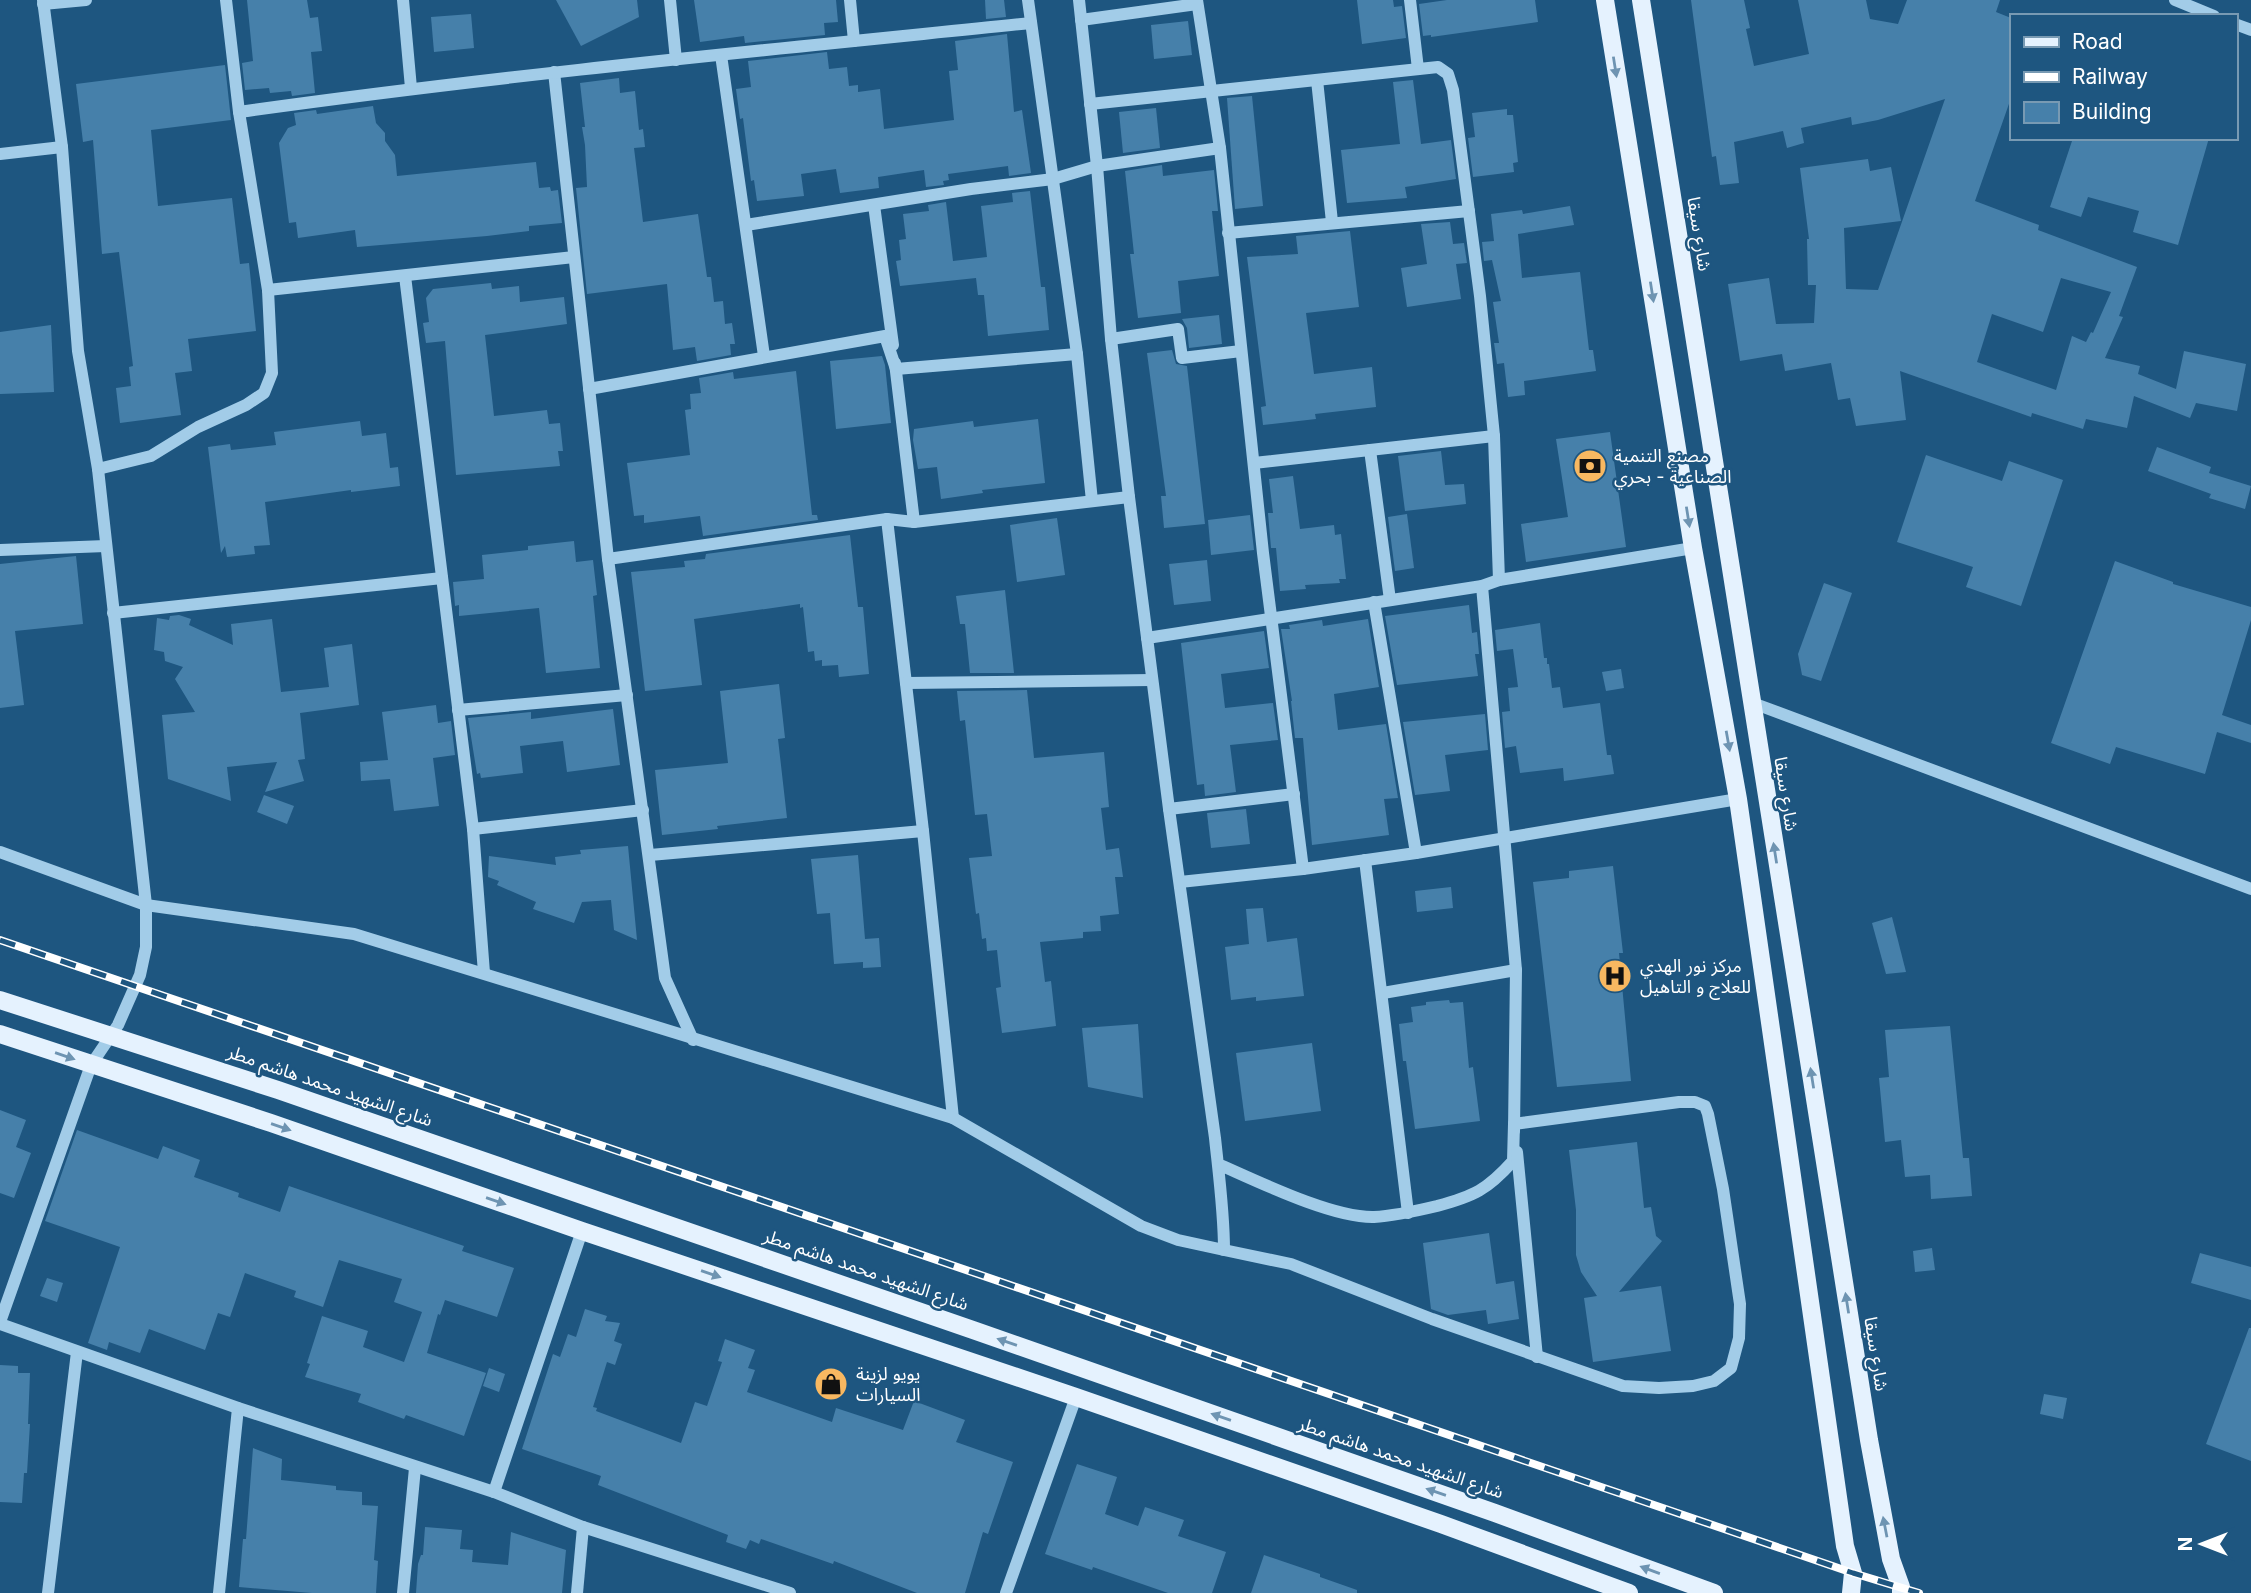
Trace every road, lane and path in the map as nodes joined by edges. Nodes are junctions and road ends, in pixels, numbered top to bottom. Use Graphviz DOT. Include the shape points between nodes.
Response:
graph roads {
  1 [pos="86,0"];
  2 [pos="226,0"];
  3 [pos="404,0"];
  4 [pos="670,0"];
  5 [pos="850,0"];
  6 [pos="1028,0"];
  7 [pos="1079,0"];
  8 [pos="1410,0"];
  9 [pos="1605,0"];
  10 [pos="1641,0"];
  11 [pos="2175,0"];
  12 [pos="43,2"];
  13 [pos="1197,2"];
  14 [pos="2209,14"];
  15 [pos="1081,20"];
  16 [pos="1031,23"];
  17 [pos="854,41"];
  18 [pos="721,55"];
  19 [pos="676,60"];
  20 [pos="1418,69"];
  21 [pos="554,72"];
  22 [pos="1317,80"];
  23 [pos="411,88"];
  24 [pos="1212,89"];
  25 [pos="1090,104"];
  26 [pos="239,112"];
  27 [pos="62,147"];
  28 [pos="1220,148"];
  29 [pos="0,154"];
  30 [pos="1097,166"];
  31 [pos="1053,179"];
  32 [pos="874,205"];
  33 [pos="1469,211"];
  34 [pos="1332,222"];
  35 [pos="746,225"];
  36 [pos="1228,233"];
  37 [pos="574,257"];
  38 [pos="405,276"];
  39 [pos="268,290"];
  40 [pos="1111,339"];
  41 [pos="1241,351"];
  42 [pos="1077,354"];
  43 [pos="764,356"];
  44 [pos="896,369"];
  45 [pos="589,389"];
  46 [pos="1494,436"];
  47 [pos="1370,450"];
  48 [pos="1254,463"];
  49 [pos="97,469"];
  50 [pos="1129,497"];
  51 [pos="1092,501"];
  52 [pos="887,519"];
  53 [pos="915,522"];
  54 [pos="106,546"];
  55 [pos="1693,548"];
  56 [pos="0,550"];
  57 [pos="608,559"];
  58 [pos="442,578"];
  59 [pos="1499,580"];
  60 [pos="1482,586"];
  61 [pos="1390,600"];
  62 [pos="1374,603"];
  63 [pos="113,613"];
  64 [pos="1271,618"];
  65 [pos="1147,638"];
  66 [pos="1152,680"];
  67 [pos="906,683"];
  68 [pos="627,695"];
  69 [pos="1750,702"];
  70 [pos="458,710"];
  71 [pos="1294,794"];
  72 [pos="1738,799"];
  73 [pos="1169,809"];
  74 [pos="643,810"];
  75 [pos="473,829"];
  76 [pos="923,831"];
  77 [pos="1506,838"];
  78 [pos="0,852"];
  79 [pos="1416,853"];
  80 [pos="650,855"];
  81 [pos="1365,860"];
  82 [pos="1303,869"];
  83 [pos="1180,882"];
  84 [pos="2251,889"];
  85 [pos="146,905"];
  86 [pos="1516,970"];
  87 [pos="484,973"];
  88 [pos="1382,993"];
  89 [pos="0,1000"];
  90 [pos="0,1034"];
  91 [pos="111,1037"];
  92 [pos="693,1040"];
  93 [pos="91,1065"];
  94 [pos="953,1118"];
  95 [pos="1514,1124"];
  96 [pos="1217,1164"];
  97 [pos="1408,1213"];
  98 [pos="582,1231"];
  99 [pos="1224,1250"];
  100 [pos="0,1323"];
  101 [pos="78,1352"];
  102 [pos="1537,1357"];
  103 [pos="1076,1396"];
  104 [pos="237,1408"];
  105 [pos="415,1468"];
  106 [pos="494,1492"];
  107 [pos="583,1527"];
  108 [pos="753,1586"];
  109 [pos="48,1593"];
  110 [pos="219,1593"];
  111 [pos="403,1593"];
  112 [pos="577,1593"];
  113 [pos="790,1593"];
  114 [pos="1006,1593"];
  115 [pos="1629,1593"];
  116 [pos="1714,1593"];
  117 [pos="1851,1593"];
  118 [pos="1901,1593"];
  1 -- 12 [label="street"];
  2 -- 26 [label="street"];
  3 -- 23 [label="street"];
  4 -- 19 [label="street"];
  5 -- 17 [label="street"];
  6 -- 16 [label="street"];
  7 -- 15 [label="street"];
  8 -- 20 [label="street"];
  9 -- 55 [label="main road, one-way"];
  10 -- 69 [label="main road, شارع سيقا"];
  11 -- 14 [label="street"];
  12 -- 27 [label="street"];
  13 -- 15 [label="street"];
  13 -- 24 [label="street"];
  15 -- 25 [label="street"];
  16 -- 17 [label="street"];
  16 -- 31 [label="street"];
  17 -- 18 [label="street"];
  18 -- 19 [label="street"];
  18 -- 35 [label="street"];
  19 -- 21 [label="street"];
  20 -- 22 [label="street"];
  20 -- 33 [label="street" via="1438,67 1448,74"];
  21 -- 23 [label="street"];
  21 -- 37 [label="street"];
  22 -- 24 [label="street"];
  22 -- 34 [label="street"];
  23 -- 26 [label="street"];
  24 -- 25 [label="street"];
  24 -- 28 [label="street"];
  25 -- 30 [label="street"];
  26 -- 39 [label="street"];
  27 -- 29 [label="street"];
  27 -- 49 [label="street" via="78,351"];
  28 -- 30 [label="street"];
  28 -- 36 [label="street"];
  30 -- 31 [label="street"];
  30 -- 40 [label="street"];
  31 -- 32 [label="street"];
  31 -- 42 [label="street"];
  32 -- 35 [label="street"];
  32 -- 44 [label="street"];
  33 -- 34 [label="street"];
  33 -- 46 [label="street"];
  34 -- 36 [label="street"];
  35 -- 43 [label="street"];
  36 -- 41 [label="street"];
  37 -- 38 [label="street"];
  37 -- 45 [label="street"];
  38 -- 39 [label="street"];
  38 -- 58 [label="street"];
  39 -- 49 [label="street" via="272,373 264,393 151,456"];
  40 -- 41 [label="street" via="1178,330 1182,358"];
  40 -- 50 [label="street"];
  41 -- 48 [label="street"];
  42 -- 44 [label="street"];
  42 -- 51 [label="street"];
  43 -- 44 [label="street" via="885,336"];
  43 -- 45 [label="street"];
  44 -- 53 [label="street"];
  45 -- 57 [label="street"];
  46 -- 47 [label="street"];
  46 -- 59 [label="street"];
  47 -- 48 [label="street"];
  47 -- 61 [label="street"];
  48 -- 64 [label="street"];
  49 -- 54 [label="street"];
  50 -- 51 [label="street"];
  50 -- 65 [label="street"];
  51 -- 53 [label="street"];
  52 -- 53 [label="street"];
  52 -- 57 [label="street"];
  52 -- 67 [label="street"];
  54 -- 56 [label="street"];
  54 -- 63 [label="street"];
  55 -- 59 [label="street"];
  55 -- 72 [label="main road, one-way"];
  57 -- 68 [label="street"];
  58 -- 63 [label="street"];
  58 -- 70 [label="street"];
  59 -- 60 [label="street"];
  60 -- 61 [label="street"];
  60 -- 77 [label="street"];
  61 -- 62 [label="street"];
  62 -- 64 [label="street"];
  62 -- 79 [label="street"];
  63 -- 85 [label="street"];
  64 -- 65 [label="street"];
  64 -- 71 [label="street"];
  65 -- 66 [label="street"];
  66 -- 67 [label="street"];
  66 -- 73 [label="street"];
  67 -- 76 [label="street"];
  68 -- 70 [label="street"];
  68 -- 74 [label="street"];
  69 -- 84 [label="street"];
  118 -- 69 [label="main road, شارع سيقا, one-way" via="1869,1440"];
  70 -- 75 [label="street"];
  71 -- 73 [label="street"];
  71 -- 82 [label="street"];
  72 -- 77 [label="street"];
  72 -- 117 [label="main road" via="1845,1546 1853,1573"];
  73 -- 83 [label="street"];
  74 -- 75 [label="street"];
  74 -- 80 [label="street"];
  75 -- 87 [label="street"];
  76 -- 80 [label="street"];
  76 -- 94 [label="street"];
  77 -- 79 [label="street"];
  77 -- 86 [label="street"];
  78 -- 85 [label="street"];
  79 -- 81 [label="street"];
  80 -- 92 [label="street" via="664,978"];
  81 -- 82 [label="street"];
  81 -- 88 [label="street"];
  82 -- 83 [label="street"];
  83 -- 96 [label="street"];
  85 -- 87 [label="street" via="354,934"];
  85 -- 91 [label="street" via="146,947 140,975"];
  86 -- 88 [label="street"];
  86 -- 95 [label="street"];
  87 -- 92 [label="street"];
  88 -- 97 [label="street"];
  89 -- 91 [label="main road, شارع الشهيد محمد هاشم مطر"];
  90 -- 93 [label="main road, one-way"];
  91 -- 93 [label="street"];
  116 -- 91 [label="main road, شارع الشهيد محمد هاشم مطر, one-way" via="960,1325"];
  92 -- 94 [label="street"];
  93 -- 98 [label="main road, one-way"];
  93 -- 100 [label="street"];
  94 -- 99 [label="street" via="1140,1226"];
  95 -- 97 [label="street" via="1513,1161 1494,1182 1468,1198"];
  95 -- 102 [label="street"];
  95 -- 102 [label="street" via="1679,1102 1704,1106 1723,1189 1740,1304 1739,1338 1731,1367 1714,1381 1659,1388 1623,1385"];
  96 -- 97 [label="street" via="1343,1213 1372,1217"];
  96 -- 99 [label="street"];
  98 -- 103 [label="main road, one-way"];
  98 -- 106 [label="street"];
  99 -- 102 [label="street" via="1292,1264"];
  100 -- 101 [label="street"];
  101 -- 104 [label="street"];
  101 -- 109 [label="street"];
  103 -- 114 [label="street"];
  103 -- 115 [label="main road"];
  104 -- 105 [label="street"];
  104 -- 110 [label="street"];
  105 -- 106 [label="street"];
  105 -- 111 [label="street"];
  106 -- 107 [label="street"];
  107 -- 108 [label="street"];
  107 -- 112 [label="street"];
  108 -- 113 [label="street"];
}
